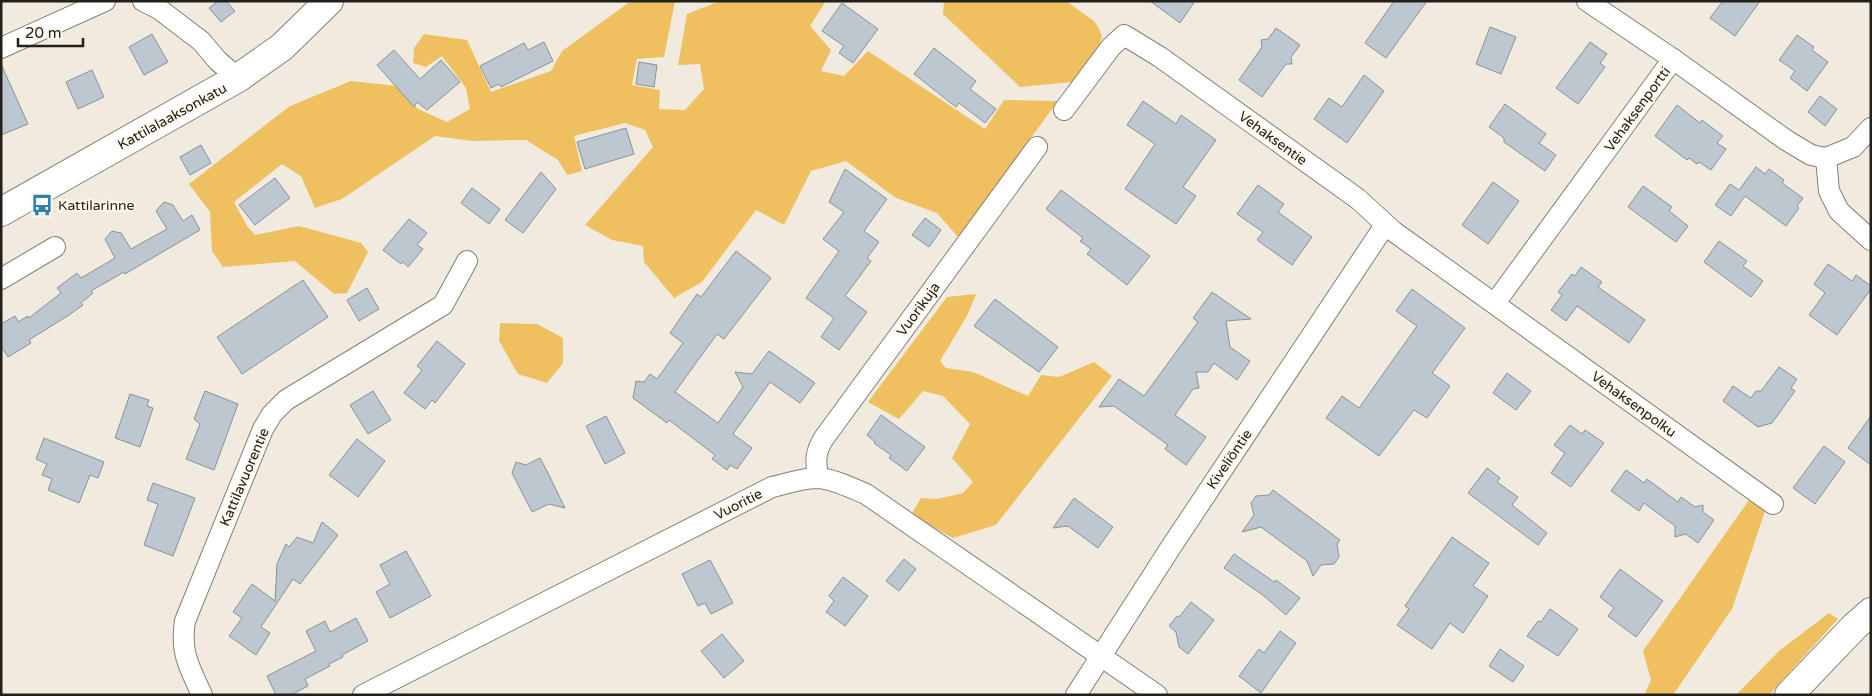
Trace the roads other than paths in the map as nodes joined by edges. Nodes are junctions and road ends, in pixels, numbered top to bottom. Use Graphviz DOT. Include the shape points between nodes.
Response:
graph roads {
  1 [pos="105,1"];
  2 [pos="143,1"];
  3 [pos="329,1"];
  4 [pos="1587,1"];
  5 [pos="1,48"];
  6 [pos="1673,59"];
  7 [pos="238,78"];
  8 [pos="1064,110"];
  9 [pos="1871,128"];
  10 [pos="1037,147"];
  11 [pos="1826,158"];
  12 [pos="1,212"];
  13 [pos="1385,225"];
  14 [pos="1871,240"];
  15 [pos="55,247"];
  16 [pos="467,261"];
  17 [pos="1,279"];
  18 [pos="1495,303"];
  19 [pos="818,478"];
  20 [pos="1773,504"];
  21 [pos="1871,612"];
  22 [pos="1100,656"];
  23 [pos="202,695"];
  24 [pos="363,695"];
  25 [pos="1076,695"];
  26 [pos="1157,695"];
  27 [pos="1789,695"];
  1 -- 5 [label="street"];
  2 -- 7 [label="street" via="201,41 218,62"];
  3 -- 7 [label="street, Kattilalaaksonkatu" via="282,47"];
  4 -- 6 [label="street"];
  6 -- 11 [label="street, Vehaksenportti" via="1786,140 1811,155"];
  6 -- 18 [label="street, Vehaksenportti"];
  7 -- 12 [label="street, Kattilalaaksonkatu"];
  8 -- 13 [label="street, Vehaksentie" via="1124,35 1160,57 1358,199"];
  9 -- 11 [label="street" via="1853,147"];
  10 -- 19 [label="street, Vuorikuja" via="824,438 815,458"];
  11 -- 14 [label="street" via="1829,190 1839,211"];
  13 -- 18 [label="street, Vehaksentie"];
  13 -- 22 [label="street, Kiveliöntie"];
  15 -- 17 [label="street"];
  16 -- 23 [label="street, Kattilavuorentie" via="443,305 286,400 272,414 239,486 185,621 182,637 186,662"];
  18 -- 20 [label="street, Vehaksenpolku"];
  19 -- 22 [label="street, Vuoritie" via="866,494"];
  19 -- 24 [label="street, Vuoritie" via="772,487"];
  21 -- 27 [label="street"];
  22 -- 25 [label="street, Kiveliöntie"];
  22 -- 26 [label="street, Vuoritie"];
}
